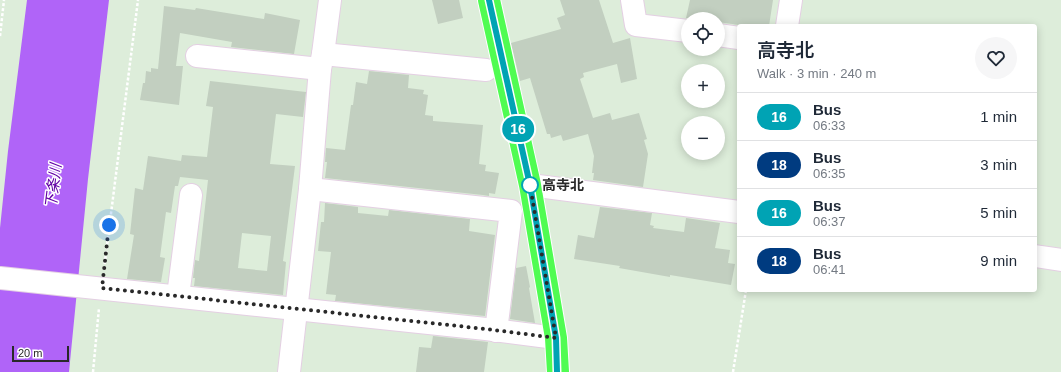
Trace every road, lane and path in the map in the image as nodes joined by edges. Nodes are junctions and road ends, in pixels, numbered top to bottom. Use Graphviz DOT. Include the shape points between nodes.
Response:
graph roads {
  1 [pos="4,0"];
  2 [pos="138,0"];
  3 [pos="330,0"];
  4 [pos="489,0"];
  5 [pos="632,0"];
  6 [pos="791,0"];
  7 [pos="787,24"];
  8 [pos="681,31"];
  9 [pos="0,36"];
  10 [pos="725,36"];
  11 [pos="737,38"];
  12 [pos="197,56"];
  13 [pos="322,62"];
  14 [pos="486,70"];
  15 [pos="530,185"];
  16 [pos="310,189"];
  17 [pos="191,196"];
  18 [pos="737,212"];
  19 [pos="1037,256"];
  20 [pos="1061,260"];
  21 [pos="0,278"];
  22 [pos="102,288"];
  23 [pos="746,292"];
  24 [pos="178,296"];
  25 [pos="296,309"];
  26 [pos="496,331"];
  27 [pos="556,338"];
  28 [pos="93,372"];
  29 [pos="289,372"];
  30 [pos="558,372"];
  31 [pos="733,372"];
  1 -- 9 [label="path"];
  2 -- 22 [label="path"];
  3 -- 13 [label="street"];
  4 -- 15 [label="main road"];
  5 -- 8 [label="street" via="636,25"];
  6 -- 7 [label="street"];
  10 -- 11 [label="street"];
  12 -- 13 [label="street"];
  13 -- 14 [label="street"];
  13 -- 16 [label="street"];
  15 -- 18 [label="street"];
  15 -- 27 [label="main road"];
  16 -- 25 [label="street"];
  16 -- 26 [label="street" via="511,212"];
  17 -- 24 [label="street"];
  19 -- 20 [label="street"];
  21 -- 22 [label="street"];
  22 -- 24 [label="street"];
  22 -- 28 [label="path"];
  23 -- 31 [label="path"];
  24 -- 25 [label="street"];
  25 -- 26 [label="street"];
  25 -- 29 [label="street"];
  26 -- 27 [label="street"];
  27 -- 30 [label="main road"];
}
